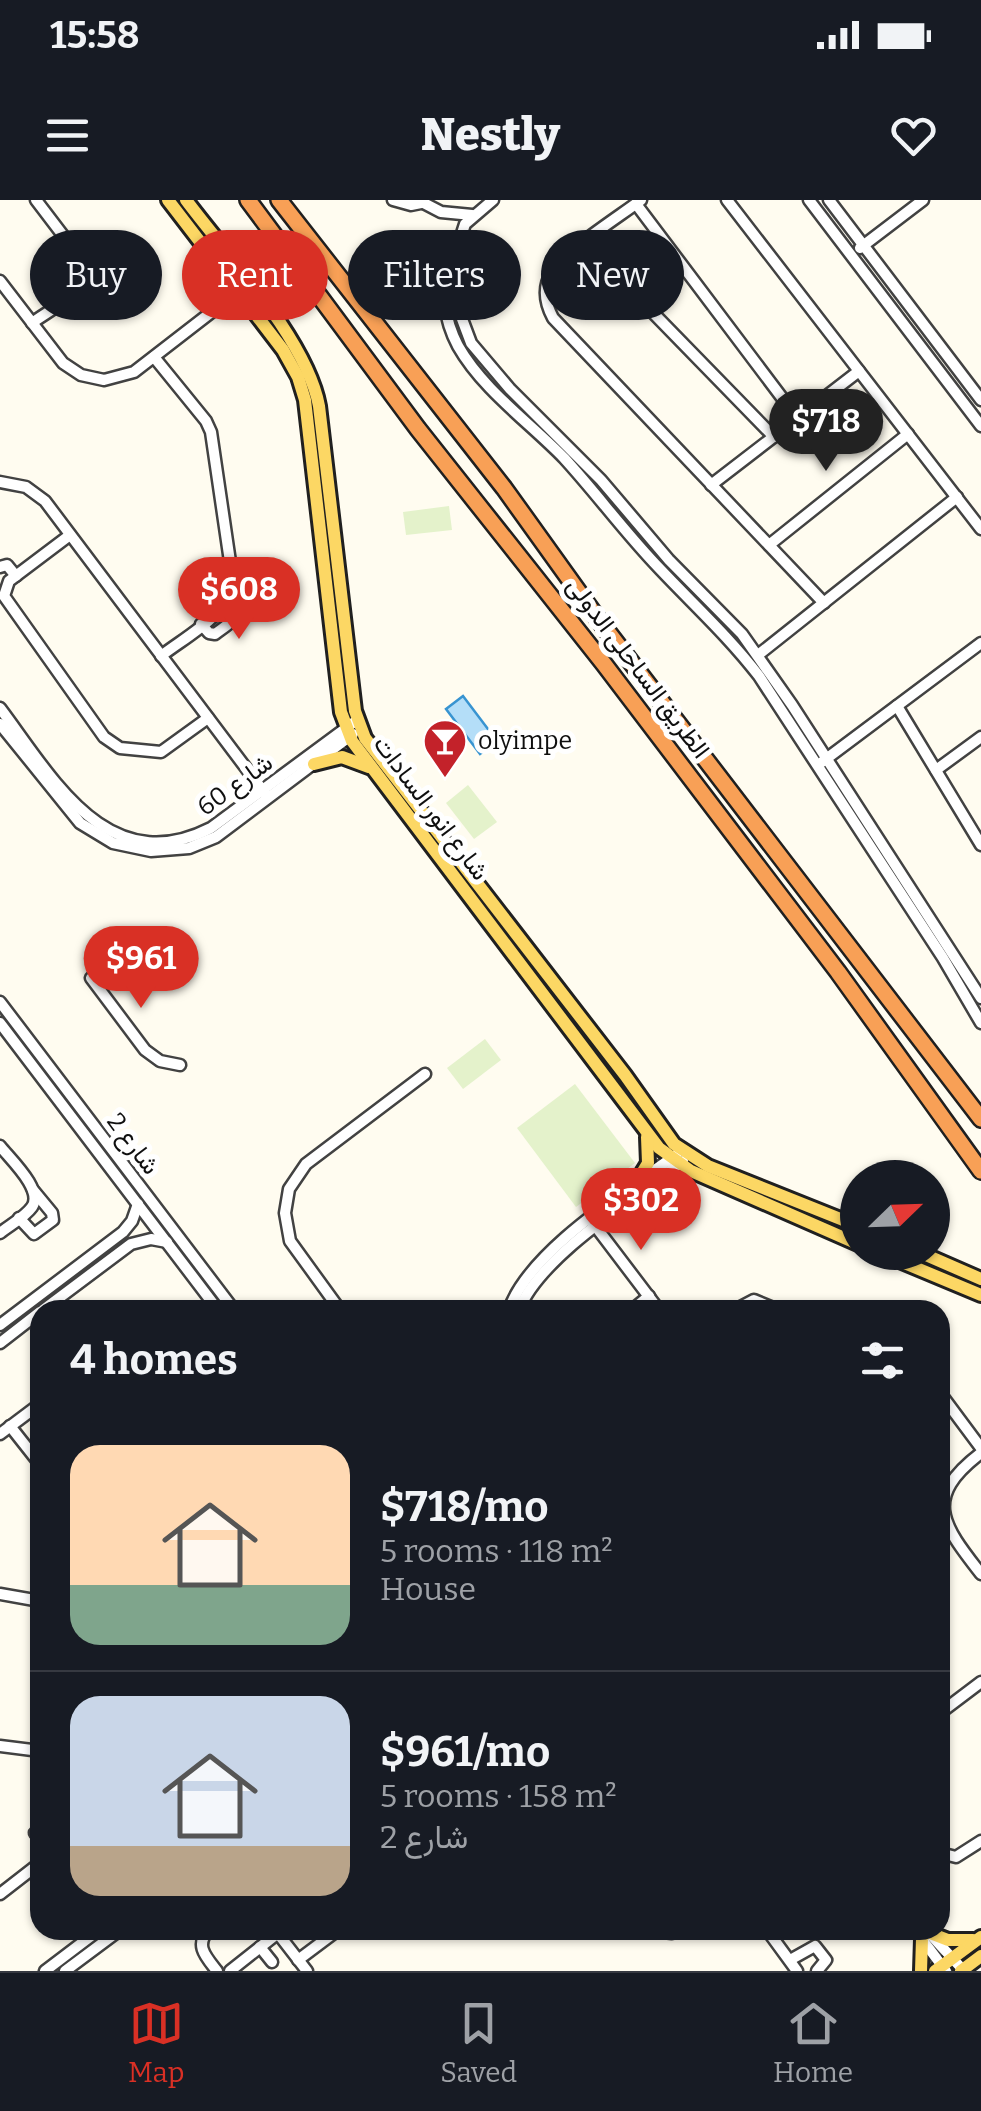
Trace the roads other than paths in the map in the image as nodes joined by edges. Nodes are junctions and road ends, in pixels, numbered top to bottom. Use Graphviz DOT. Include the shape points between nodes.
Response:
graph roads {
  1 [pos="36,200"];
  2 [pos="168,200"];
  3 [pos="186,200"];
  4 [pos="248,200"];
  5 [pos="279,200"];
  6 [pos="392,200"];
  7 [pos="493,200"];
  8 [pos="727,200"];
  9 [pos="809,200"];
  10 [pos="830,200"];
  11 [pos="923,200"];
  12 [pos="420,202"];
  13 [pos="638,202"];
  14 [pos="472,215"];
  15 [pos="59,230"];
  16 [pos="194,230"];
  17 [pos="205,230"];
  18 [pos="463,230"];
  19 [pos="602,230"];
  20 [pos="864,245"];
  21 [pos="851,255"];
  22 [pos="0,281"];
  23 [pos="36,320"];
  24 [pos="202,320"];
  25 [pos="273,320"];
  26 [pos="449,320"];
  27 [pos="463,320"];
  28 [pos="555,320"];
  29 [pos="660,320"];
  30 [pos="32,323"];
  31 [pos="386,335"];
  32 [pos="397,350"];
  33 [pos="154,358"];
  34 [pos="367,360"];
  35 [pos="860,371"];
  36 [pos="981,400"];
  37 [pos="798,419"];
  38 [pos="981,426"];
  39 [pos="908,434"];
  40 [pos="774,437"];
  41 [pos="0,482"];
  42 [pos="712,484"];
  43 [pos="957,497"];
  44 [pos="981,528"];
  45 [pos="70,534"];
  46 [pos="769,545"];
  47 [pos="0,566"];
  48 [pos="16,576"];
  49 [pos="232,594"];
  50 [pos="824,603"];
  51 [pos="201,624"];
  52 [pos="981,644"];
  53 [pos="758,655"];
  54 [pos="161,656"];
  55 [pos="897,706"];
  56 [pos="0,708"];
  57 [pos="208,718"];
  58 [pos="0,724"];
  59 [pos="353,728"];
  60 [pos="981,737"];
  61 [pos="822,762"];
  62 [pos="314,764"];
  63 [pos="936,770"];
  64 [pos="374,772"];
  65 [pos="266,794"];
  66 [pos="980,840"];
  67 [pos="91,978"];
  68 [pos="981,998"];
  69 [pos="0,1002"];
  70 [pos="0,1023"];
  71 [pos="981,1024"];
  72 [pos="180,1064"];
  73 [pos="425,1074"];
  74 [pos="73,1109"];
  75 [pos="981,1119"];
  76 [pos="644,1130"];
  77 [pos="0,1146"];
  78 [pos="680,1157"];
  79 [pos="981,1171"];
  80 [pos="634,1186"];
  81 [pos="32,1188"];
  82 [pos="138,1204"];
  83 [pos="19,1218"];
  84 [pos="840,1219"];
  85 [pos="593,1224"];
  86 [pos="125,1230"];
  87 [pos="0,1232"];
  88 [pos="840,1235"];
  89 [pos="134,1242"];
  90 [pos="167,1242"];
  91 [pos="950,1266"];
  92 [pos="921,1270"];
  93 [pos="981,1279"];
  94 [pos="981,1295"];
  95 [pos="649,1296"];
  96 [pos="33,1300"];
  97 [pos="57,1300"];
  98 [pos="210,1300"];
  99 [pos="226,1300"];
  100 [pos="333,1300"];
  101 [pos="513,1300"];
  102 [pos="525,1300"];
  103 [pos="644,1300"];
  104 [pos="652,1300"];
  105 [pos="30,1302"];
  106 [pos="30,1320"];
  107 [pos="0,1325"];
  108 [pos="0,1342"];
  109 [pos="950,1407"];
  110 [pos="30,1411"];
  111 [pos="5,1430"];
  112 [pos="981,1450"];
  113 [pos="30,1454"];
  114 [pos="950,1486"];
  115 [pos="950,1530"];
  116 [pos="981,1574"];
  117 [pos="0,1594"];
  118 [pos="30,1598"];
  119 [pos="981,1682"];
  120 [pos="950,1705"];
  121 [pos="0,1746"];
  122 [pos="30,1750"];
  123 [pos="981,1841"];
  124 [pos="950,1856"];
  125 [pos="30,1872"];
  126 [pos="0,1894"];
  127 [pos="980,1937"];
  128 [pos="87,1940"];
  129 [pos="107,1940"];
  130 [pos="203,1940"];
  131 [pos="268,1940"];
  132 [pos="283,1940"];
  133 [pos="325,1940"];
  134 [pos="775,1940"];
  135 [pos="923,1940"];
  136 [pos="928,1940"];
  137 [pos="950,1940"];
  138 [pos="260,1947"];
  139 [pos="981,1956"];
  140 [pos="298,1960"];
  141 [pos="790,1960"];
  142 [pos="272,1962"];
  143 [pos="944,1966"];
  144 [pos="45,1971"];
  145 [pos="66,1971"];
  146 [pos="217,1971"];
  147 [pos="230,1971"];
  148 [pos="306,1971"];
  149 [pos="798,1971"];
  150 [pos="817,1971"];
  151 [pos="921,1971"];
  152 [pos="963,1971"];
  1 -- 15 [label="street"];
  2 -- 16 [label="main road, شارع انور السادات"];
  3 -- 17 [label="main road, شارع انور السادات"];
  4 -- 34 [label="highway, الطريق الساحلى الدولى"];
  5 -- 31 [label="highway, الطريق الساحلى الدولى"];
  6 -- 12 [label="street"];
  7 -- 14 [label="street"];
  8 -- 35 [label="street"];
  9 -- 21 [label="street"];
  10 -- 20 [label="street"];
  11 -- 20 [label="street"];
  12 -- 14 [label="street"];
  13 -- 19 [label="street"];
  13 -- 37 [label="street"];
  14 -- 18 [label="street"];
  20 -- 21 [label="street"];
  20 -- 36 [label="street"];
  21 -- 38 [label="street"];
  22 -- 30 [label="street"];
  23 -- 30 [label="street"];
  24 -- 33 [label="street"];
  25 -- 59 [label="main road, شارع انور السادات" via="296,345 313,380"];
  26 -- 61 [label="street" via="469,362 734,642"];
  27 -- 53 [label="street" via="479,354"];
  28 -- 42 [label="street"];
  29 -- 40 [label="street"];
  30 -- 33 [label="street" via="62,363 91,379 123,377"];
  31 -- 32 [label="highway, الطريق الساحلى الدولى"];
  31 -- 34 [label="highway"];
  32 -- 34 [label="highway"];
  32 -- 75 [label="highway, الطريق الساحلى الدولى"];
  33 -- 49 [label="street" via="211,432"];
  34 -- 79 [label="highway, الطريق الساحلى الدولى" via="838,972"];
  35 -- 37 [label="street"];
  35 -- 39 [label="street"];
  37 -- 40 [label="street"];
  39 -- 43 [label="street"];
  39 -- 46 [label="street"];
  40 -- 42 [label="street"];
  41 -- 45 [label="street" via="37,494"];
  42 -- 46 [label="street"];
  43 -- 44 [label="street"];
  43 -- 50 [label="street"];
  45 -- 48 [label="street"];
  45 -- 54 [label="street"];
  46 -- 50 [label="street"];
  47 -- 48 [label="street"];
  48 -- 57 [label="street" via="5,600 112,744 161,752"];
  49 -- 51 [label="street"];
  49 -- 51 [label="street" via="234,620 216,634"];
  50 -- 53 [label="street"];
  51 -- 54 [label="street"];
  52 -- 55 [label="street"];
  53 -- 61 [label="street"];
  54 -- 57 [label="street"];
  55 -- 61 [label="street"];
  55 -- 63 [label="street"];
  56 -- 65 [label="street, شارع 60" via="79,810 126,838 164,842 193,836"];
  57 -- 65 [label="street"];
  58 -- 65 [label="street, شارع 60" via="72,817 122,846 160,852 198,844 224,832"];
  59 -- 62 [label="street, شارع 60"];
  59 -- 64 [label="main road, شارع انور السادات"];
  59 -- 65 [label="street, شارع 60"];
  59 -- 78 [label="main road, شارع انور السادات" via="625,1075"];
  60 -- 63 [label="street"];
  61 -- 68 [label="street"];
  61 -- 71 [label="street"];
  62 -- 64 [label="main road" via="342,757"];
  62 -- 65 [label="street, شارع 60"];
  63 -- 66 [label="street"];
  64 -- 76 [label="main road, شارع انور السادات"];
  67 -- 72 [label="street" via="146,1050"];
  69 -- 74 [label="street, شارع 2"];
  70 -- 74 [label="street, شارع 2"];
  73 -- 100 [label="street" via="312,1160 289,1190 290,1241"];
  74 -- 82 [label="street, شارع 2"];
  74 -- 99 [label="street, شارع 2"];
  76 -- 78 [label="main road, شارع انور السادات"];
  76 -- 80 [label="main road" via="649,1156"];
  77 -- 81 [label="street"];
  78 -- 80 [label="street"];
  78 -- 84 [label="main road, شارع انور السادات"];
  78 -- 85 [label="street"];
  78 -- 88 [label="main road, شارع انور السادات"];
  80 -- 85 [label="street"];
  81 -- 83 [label="street" via="33,1206"];
  81 -- 83 [label="street" via="53,1220 34,1234"];
  82 -- 86 [label="street"];
  82 -- 90 [label="street, شارع 2"];
  83 -- 87 [label="street"];
  85 -- 95 [label="street"];
  85 -- 101 [label="street" via="533,1267"];
  85 -- 102 [label="street" via="540,1272"];
  86 -- 89 [label="street"];
  86 -- 96 [label="street"];
  89 -- 90 [label="street"];
  89 -- 97 [label="street"];
  90 -- 98 [label="street, شارع 2"];
  91 -- 93 [label="main road"];
  92 -- 94 [label="main road"];
  95 -- 103 [label="street"];
  95 -- 104 [label="street"];
  105 -- 107 [label="street"];
  106 -- 108 [label="street"];
  109 -- 112 [label="street"];
  110 -- 111 [label="street"];
  111 -- 113 [label="street"];
  112 -- 114 [label="street"];
  115 -- 116 [label="street"];
  117 -- 118 [label="street"];
  119 -- 120 [label="street"];
  121 -- 122 [label="street"];
  123 -- 124 [label="street"];
  125 -- 126 [label="street"];
  127 -- 137 [label="main road"];
  127 -- 143 [label="main road"];
  128 -- 144 [label="street"];
  129 -- 145 [label="street"];
  130 -- 146 [label="street"];
  131 -- 138 [label="street"];
  132 -- 140 [label="street"];
  133 -- 140 [label="street"];
  134 -- 141 [label="street"];
  135 -- 151 [label="main road"];
  136 -- 143 [label="street"];
  138 -- 142 [label="street"];
  138 -- 147 [label="street"];
  139 -- 152 [label="main road"];
  140 -- 148 [label="street"];
  141 -- 149 [label="street"];
  141 -- 150 [label="street" via="814,1946 826,1960"];
  143 -- 152 [label="street"];
}
